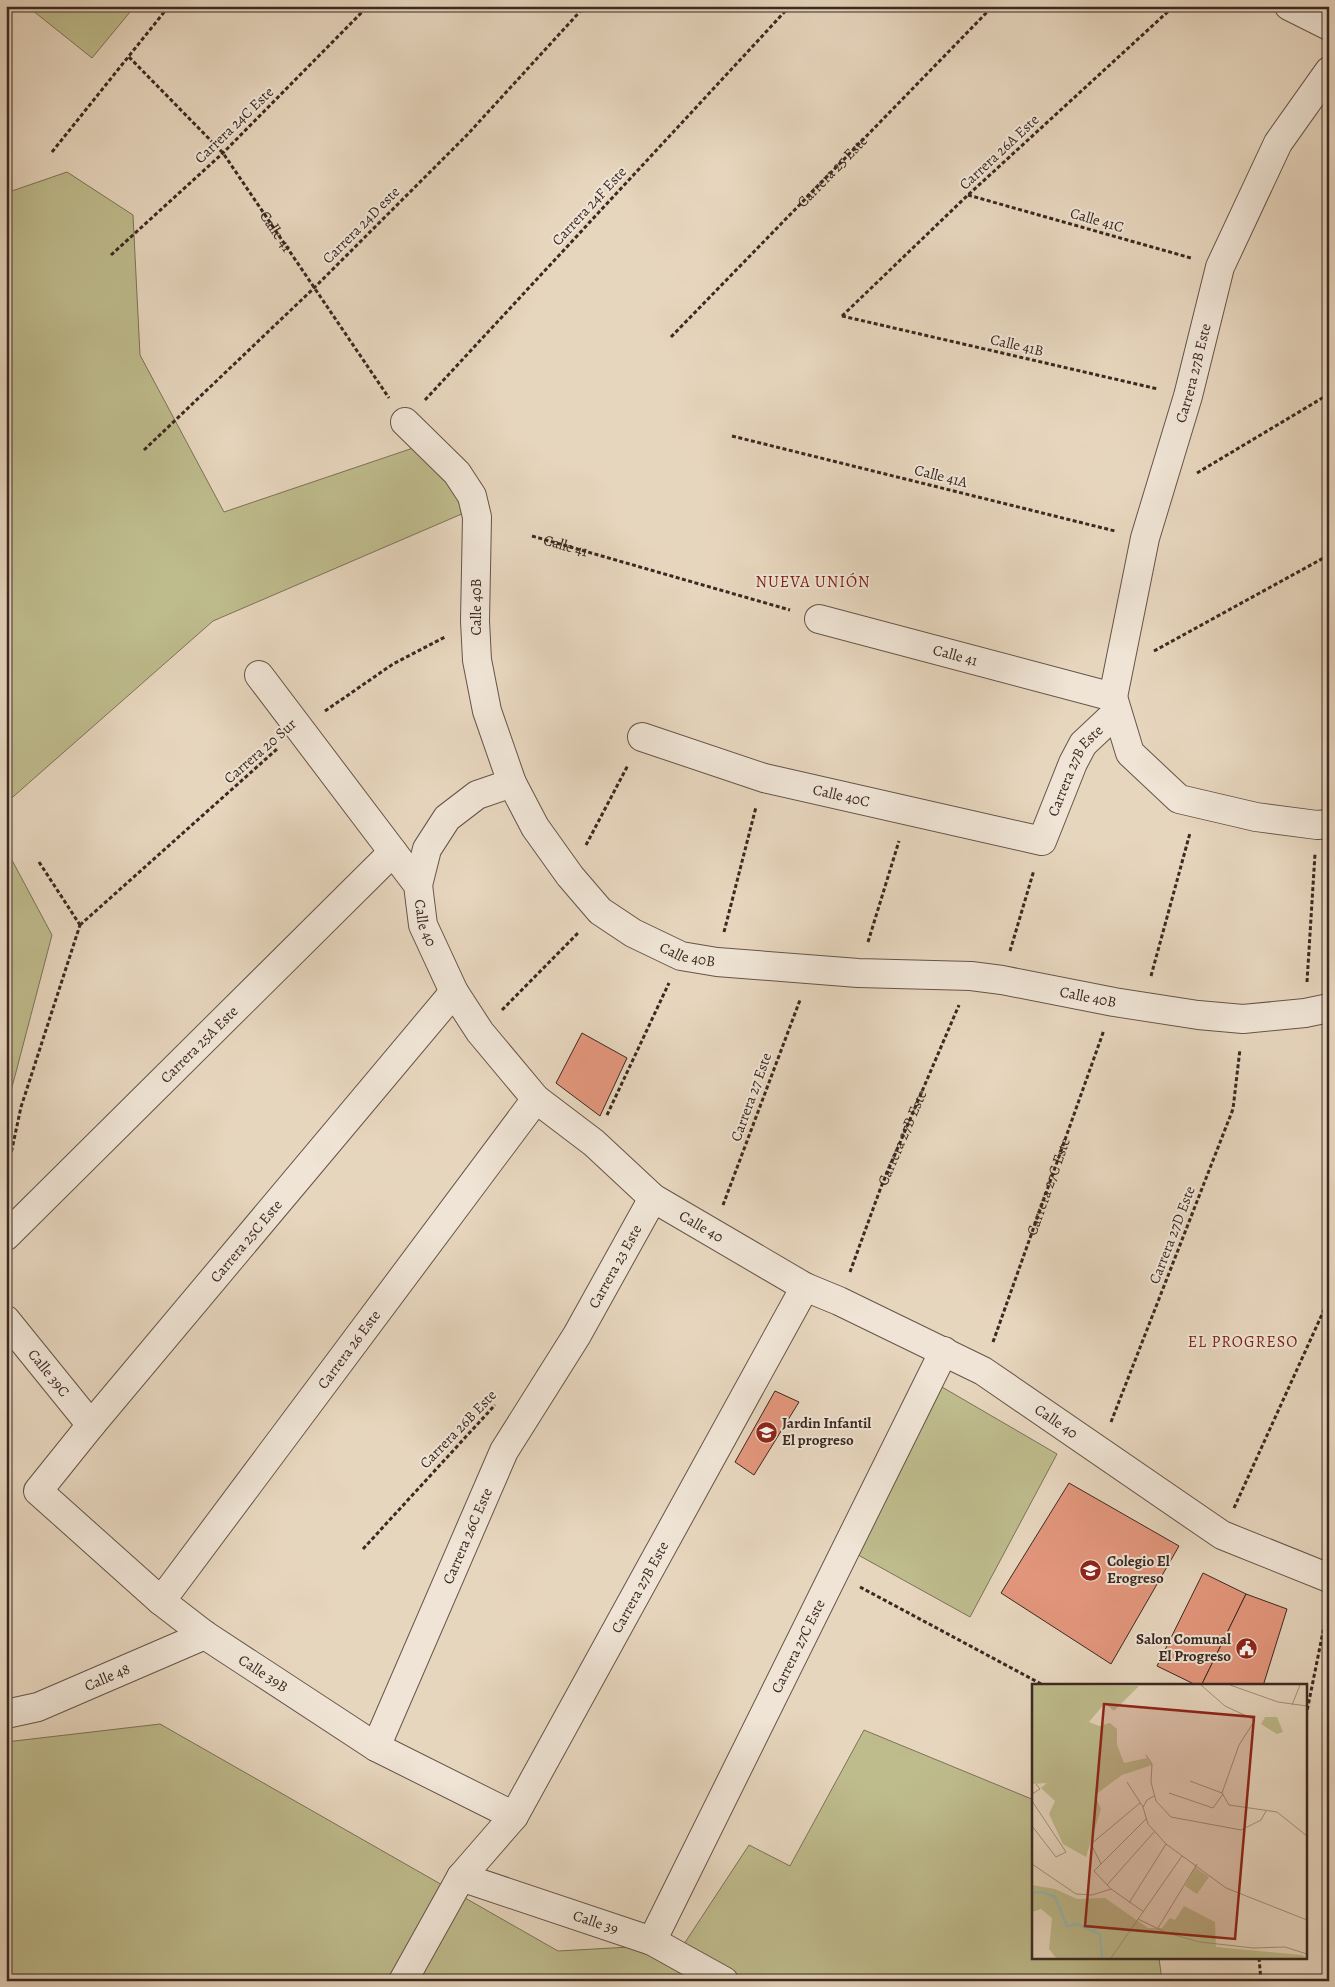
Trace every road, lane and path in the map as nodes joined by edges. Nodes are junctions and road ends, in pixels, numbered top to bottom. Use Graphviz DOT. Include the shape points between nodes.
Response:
graph roads {
  1 [pos="170,6"];
  2 [pos="368,6"];
  3 [pos="585,6"];
  4 [pos="790,6"];
  5 [pos="993,6"];
  6 [pos="1174,6"];
  7 [pos="1289,6"];
  8 [pos="1329,26"];
  9 [pos="129,57"];
  10 [pos="1329,71"];
  11 [pos="52,152"];
  12 [pos="223,153"];
  13 [pos="968,195"];
  14 [pos="111,255"];
  15 [pos="1220,266"];
  16 [pos="314,288"];
  17 [pos="842,316"];
  18 [pos="671,337"];
  19 [pos="1329,394"];
  20 [pos="1188,396"];
  21 [pos="405,422"];
  22 [pos="732,436"];
  23 [pos="144,450"];
  24 [pos="1158,496"];
  25 [pos="532,536"];
  26 [pos="1144,538"];
  27 [pos="1329,555"];
  28 [pos="819,619"];
  29 [pos="475,621"];
  30 [pos="1119,670"];
  31 [pos="259,676"];
  32 [pos="1115,704"];
  33 [pos="300,729"];
  34 [pos="642,737"];
  35 [pos="764,778"];
  36 [pos="512,784"];
  37 [pos="1198,803"];
  38 [pos="908,811"];
  39 [pos="1323,824"];
  40 [pos="1042,841"];
  41 [pos="393,852"];
  42 [pos="39,862"];
  43 [pos="570,876"];
  44 [pos="418,886"];
  45 [pos="600,911"];
  46 [pos="80,925"];
  47 [pos="682,956"];
  48 [pos="717,962"];
  49 [pos="811,969"];
  50 [pos="858,973"];
  51 [pos="971,976"];
  52 [pos="1002,980"];
  53 [pos="454,992"];
  54 [pos="1114,1002"];
  55 [pos="1142,1006"];
  56 [pos="1317,1011"];
  57 [pos="1243,1019"];
  58 [pos="480,1032"];
  59 [pos="536,1099"];
  60 [pos="594,1143"];
  61 [pos="6,1177"];
  62 [pos="653,1198"];
  63 [pos="713,1233"];
  64 [pos="6,1236"];
  65 [pos="805,1287"];
  66 [pos="1329,1299"];
  67 [pos="839,1301"];
  68 [pos="6,1320"];
  69 [pos="578,1335"];
  70 [pos="944,1351"];
  71 [pos="983,1371"];
  72 [pos="496,1404"];
  73 [pos="91,1425"];
  74 [pos="1099,1453"];
  75 [pos="38,1491"];
  76 [pos="1222,1535"];
  77 [pos="363,1549"];
  78 [pos="833,1573"];
  79 [pos="1329,1578"];
  80 [pos="161,1600"];
  81 [pos="1329,1604"];
  82 [pos="205,1635"];
  83 [pos="1041,1684"];
  84 [pos="1308,1706"];
  85 [pos="6,1714"];
  86 [pos="376,1746"];
  87 [pos="514,1816"];
  88 [pos="461,1878"];
  89 [pos="652,1941"];
  90 [pos="1259,1960"];
  91 [pos="403,1981"];
  92 [pos="724,1981"];
  93 [pos="1262,1981"];
  1 -- 9 [label="path"];
  2 -- 12 [label="path, Carrera 24C Este"];
  3 -- 16 [label="path, Carrera 24D este" via="466,134"];
  4 -- 21 [label="path, Carrera 24F Este"];
  5 -- 18 [label="path, Carrera 25 Este"];
  6 -- 13 [label="path, Carrera 26A Este"];
  7 -- 8 [label="street"];
  9 -- 11 [label="path"];
  9 -- 12 [label="path, Calle 41"];
  10 -- 15 [label="street, Carrera 27B Este" via="1278,143"];
  12 -- 14 [label="path, Carrera 24C Este"];
  12 -- 16 [label="path, Calle 41"];
  13 -- 15 [label="path, Calle 41C"];
  13 -- 17 [label="path, Carrera 26A Este"];
  15 -- 20 [label="street, Carrera 27B Este"];
  16 -- 21 [label="path, Calle 41"];
  16 -- 23 [label="path, Carrera 24D este"];
  17 -- 20 [label="path, Calle 41B"];
  19 -- 24 [label="path"];
  20 -- 24 [label="street, Carrera 27B Este"];
  21 -- 29 [label="street, Calle 40B" via="458,473 472,496 477,517"];
  22 -- 26 [label="path, Calle 41A"];
  24 -- 26 [label="street, Carrera 27B Este"];
  25 -- 28 [label="path, Calle 41"];
  26 -- 30 [label="street, Carrera 27B Este"];
  27 -- 30 [label="path"];
  28 -- 32 [label="street, Calle 41"];
  29 -- 33 [label="path, Carrera 20 Sur" via="393,664"];
  29 -- 36 [label="street, Calle 40B" via="477,660 487,711"];
  30 -- 32 [label="street, Carrera 27B Este"];
  31 -- 33 [label="street, Calle 40"];
  32 -- 37 [label="street" via="1130,753 1179,799"];
  32 -- 40 [label="street, Carrera 27B Este" via="1083,744"];
  33 -- 41 [label="street, Calle 40"];
  33 -- 46 [label="path, Carrera 20 Sur"];
  34 -- 35 [label="street, Calle 40C"];
  34 -- 43 [label="path"];
  35 -- 38 [label="street, Calle 40C"];
  35 -- 48 [label="path"];
  36 -- 43 [label="street, Calle 40B" via="535,826"];
  36 -- 44 [label="street" via="477,795 447,818 427,850"];
  37 -- 39 [label="street" via="1256,817"];
  37 -- 55 [label="path"];
  38 -- 40 [label="street, Calle 40C"];
  38 -- 50 [label="path"];
  39 -- 56 [label="path"];
  40 -- 52 [label="path"];
  41 -- 44 [label="street, Calle 40"];
  41 -- 64 [label="street, Carrera 25A Este"];
  42 -- 46 [label="path"];
  43 -- 45 [label="street, Calle 40B"];
  44 -- 53 [label="street, Calle 40" via="423,925"];
  45 -- 47 [label="street, Calle 40B" via="633,934"];
  45 -- 58 [label="path"];
  46 -- 61 [label="path" via="21,1107"];
  47 -- 48 [label="street, Calle 40B"];
  47 -- 60 [label="path"];
  48 -- 49 [label="street, Calle 40B"];
  49 -- 50 [label="street, Calle 40B"];
  49 -- 63 [label="path, Carrera 27 Este"];
  50 -- 51 [label="street, Calle 40B"];
  51 -- 52 [label="street, Calle 40B"];
  51 -- 67 [label="path, Carrera 27B Este" via="881,1187"];
  52 -- 54 [label="street, Calle 40B"];
  53 -- 58 [label="street, Calle 40"];
  53 -- 73 [label="street, Carrera 25C Este"];
  54 -- 55 [label="street, Calle 40B"];
  54 -- 71 [label="path, Carrera 27C Este"];
  55 -- 57 [label="street, Calle 40B"];
  56 -- 57 [label="street, Calle 40B"];
  57 -- 74 [label="path, Carrera 27D Este" via="1233,1109"];
  58 -- 59 [label="street, Calle 40"];
  59 -- 60 [label="street, Calle 40"];
  59 -- 80 [label="street, Carrera 26 Este"];
  60 -- 62 [label="street, Calle 40"];
  62 -- 63 [label="street, Calle 40"];
  62 -- 69 [label="street, Carrera 23 Este"];
  63 -- 65 [label="street, Calle 40"];
  65 -- 67 [label="street, Calle 40"];
  65 -- 87 [label="street, Carrera 27B Este"];
  66 -- 76 [label="path"];
  67 -- 70 [label="street, Calle 40"];
  68 -- 73 [label="street, Calle 39C"];
  69 -- 86 [label="street, Carrera 26C Este" via="504,1451"];
  70 -- 71 [label="street, Calle 40"];
  70 -- 78 [label="street, Carrera 27C Este"];
  71 -- 74 [label="street, Calle 40"];
  72 -- 77 [label="path, Carrera 26B Este"];
  73 -- 75 [label="street, Carrera 25C Este"];
  74 -- 76 [label="street, Calle 40"];
  75 -- 80 [label="street, Calle 39B"];
  76 -- 79 [label="street, Calle 40"];
  78 -- 83 [label="path"];
  78 -- 89 [label="street, Carrera 27C Este"];
  80 -- 82 [label="street, Calle 39B"];
  81 -- 84 [label="path"];
  82 -- 85 [label="street, Calle 48" via="38,1707"];
  82 -- 86 [label="street, Calle 39B"];
  86 -- 87 [label="street, Calle 39B"];
  87 -- 88 [label="street, Carrera 27B Este"];
  88 -- 89 [label="street, Calle 39"];
  88 -- 91 [label="street"];
  89 -- 92 [label="street, Calle 39"];
  90 -- 93 [label="path"];
}
